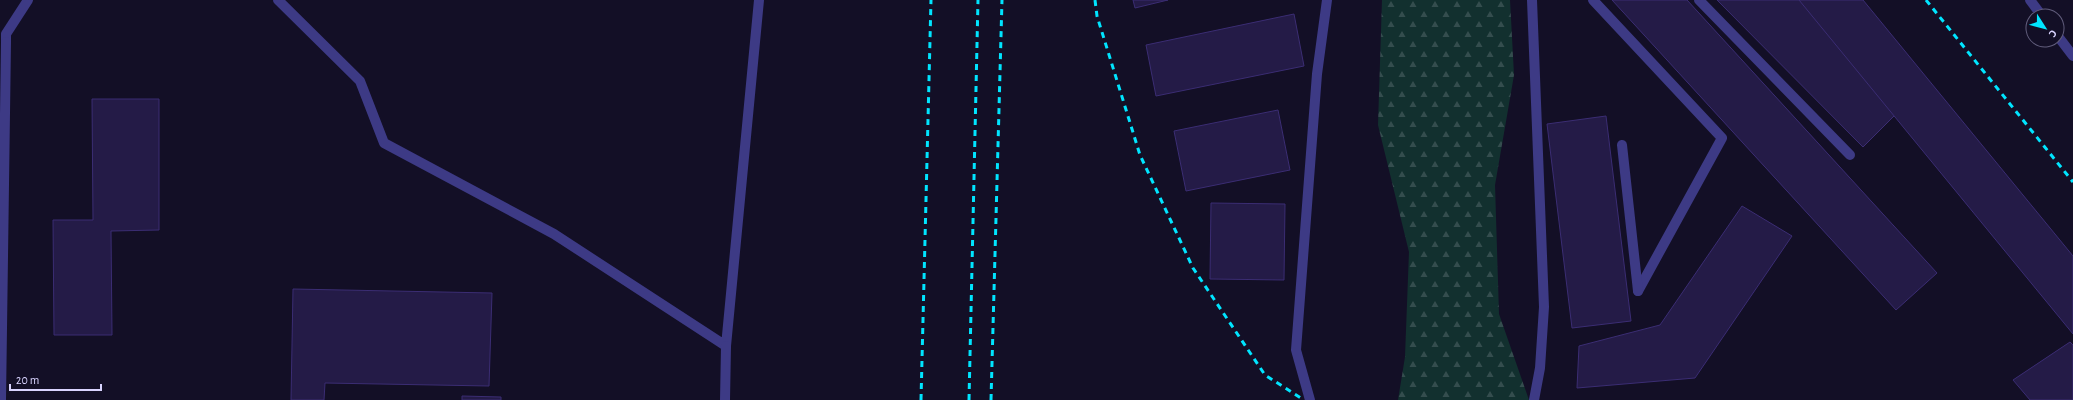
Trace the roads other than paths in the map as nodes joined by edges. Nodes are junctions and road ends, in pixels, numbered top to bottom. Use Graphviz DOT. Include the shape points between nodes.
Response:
graph roads {
  1 [pos="28,0"];
  2 [pos="278,0"];
  3 [pos="759,0"];
  4 [pos="1327,0"];
  5 [pos="1532,0"];
  6 [pos="1593,0"];
  7 [pos="1699,0"];
  8 [pos="2065,46"];
  9 [pos="2073,56"];
  10 [pos="1622,145"];
  11 [pos="1850,155"];
  12 [pos="726,346"];
  13 [pos="2,400"];
  14 [pos="725,400"];
  15 [pos="1310,400"];
  16 [pos="1534,400"];
  1 -- 13 [label="street" via="6,34"];
  2 -- 12 [label="street" via="360,80 384,143 554,234"];
  3 -- 12 [label="street"];
  4 -- 15 [label="street" via="1318,74 1296,350"];
  5 -- 16 [label="street" via="1544,307 1540,368"];
  6 -- 10 [label="street" via="1722,138 1638,291"];
  7 -- 11 [label="street"];
  8 -- 9 [label="street"];
  12 -- 14 [label="street"];
}
